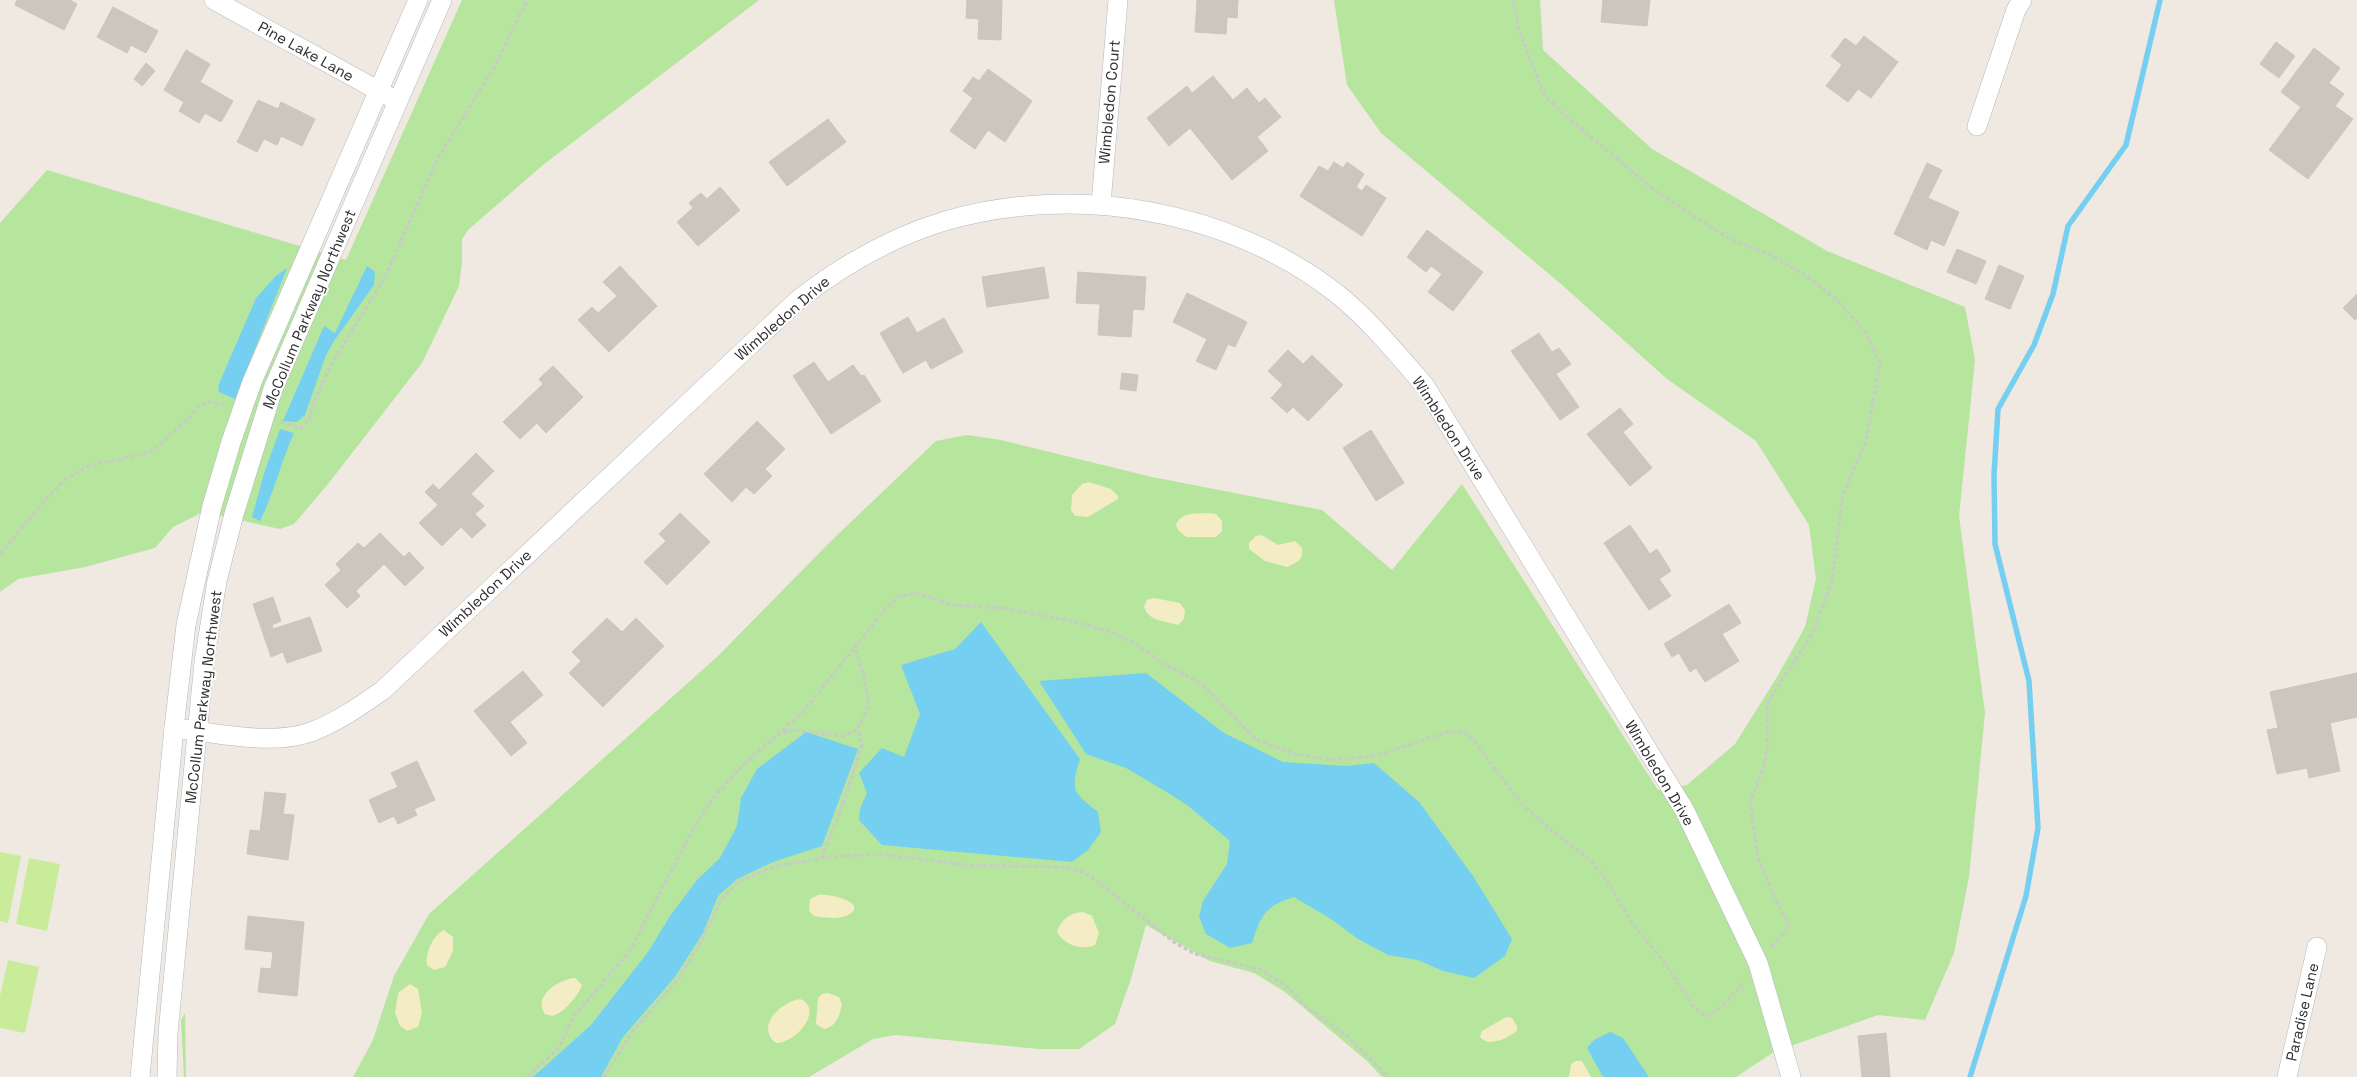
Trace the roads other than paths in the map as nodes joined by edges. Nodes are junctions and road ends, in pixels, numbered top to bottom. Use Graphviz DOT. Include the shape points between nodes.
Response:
graph roads {
  1 [pos="214,0"];
  2 [pos="418,0"];
  3 [pos="442,0"];
  4 [pos="1118,0"];
  5 [pos="2022,0"];
  6 [pos="378,90"];
  7 [pos="398,102"];
  8 [pos="1977,126"];
  9 [pos="1101,204"];
  10 [pos="174,728"];
  11 [pos="196,731"];
  12 [pos="2317,947"];
  13 [pos="140,1077"];
  14 [pos="167,1077"];
  15 [pos="1791,1077"];
  16 [pos="2287,1077"];
  1 -- 6 [label="street, Pine Lake Lane"];
  2 -- 6 [label="street, McCollum Parkway Northwest"];
  3 -- 7 [label="street, McCollum Parkway Northwest"];
  4 -- 9 [label="street, Wimbledon Court"];
  5 -- 8 [label="street"];
  6 -- 7 [label="street, Pine Lake Lane"];
  6 -- 10 [label="street, McCollum Parkway Northwest" via="252,382 231,442 193,590"];
  7 -- 11 [label="street, McCollum Parkway Northwest" via="290,348 252,454 217,581"];
  9 -- 11 [label="street, Wimbledon Drive" via="998,210 945,221 893,241 836,271 799,299 383,690 344,717 292,737"];
  9 -- 15 [label="street, Wimbledon Drive" via="1192,221 1292,264 1336,293 1373,327 1425,386 1685,811 1758,963"];
  10 -- 11 [label="street, Wimbledon Drive"];
  10 -- 13 [label="street, McCollum Parkway Northwest"];
  11 -- 14 [label="street, McCollum Parkway Northwest" via="168,1032"];
  12 -- 16 [label="street, Paradise Lane"];
}
